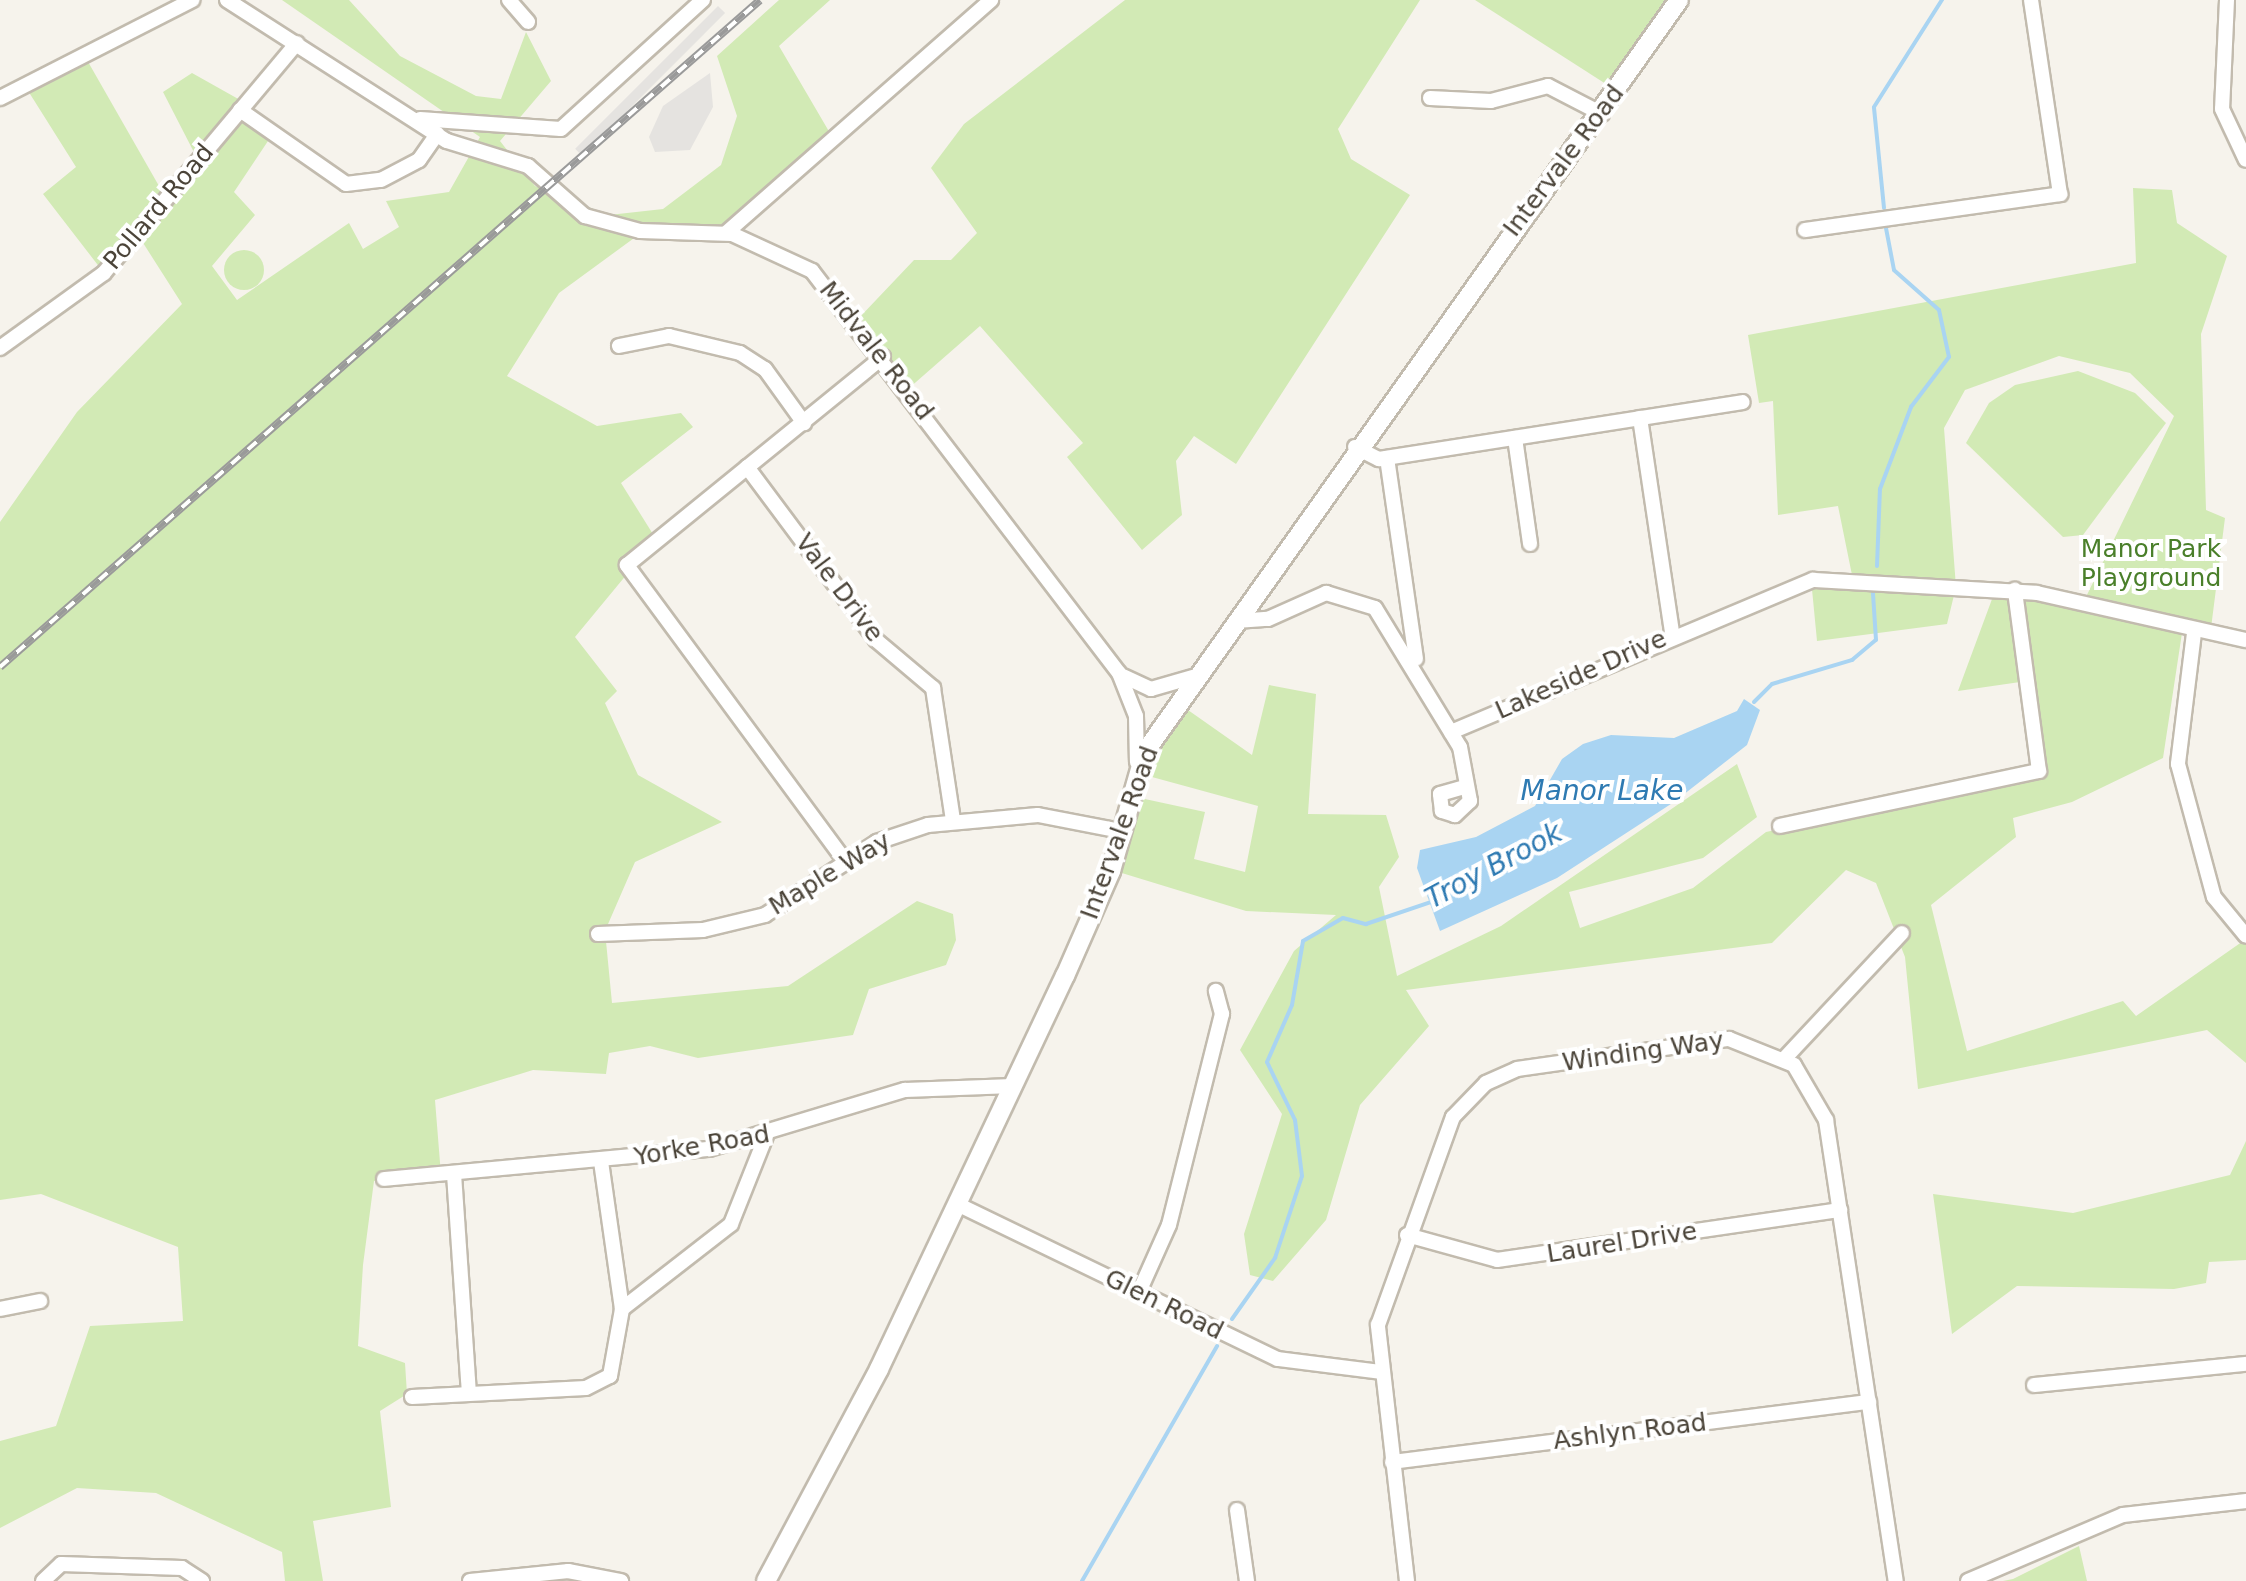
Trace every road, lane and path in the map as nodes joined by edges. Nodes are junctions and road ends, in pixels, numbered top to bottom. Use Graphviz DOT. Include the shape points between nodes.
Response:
graph roads {
  1 [pos="192,0"];
  2 [pos="228,0"];
  3 [pos="509,0"];
  4 [pos="703,0"];
  5 [pos="991,0"];
  6 [pos="1679,0"];
  7 [pos="2031,0"];
  8 [pos="2226,0"];
  9 [pos="528,22"];
  10 [pos="296,44"];
  11 [pos="0,98"];
  12 [pos="1430,98"];
  13 [pos="240,110"];
  14 [pos="1602,114"];
  15 [pos="414,119"];
  16 [pos="437,134"];
  17 [pos="2246,160"];
  18 [pos="1806,230"];
  19 [pos="726,233"];
  20 [pos="619,346"];
  21 [pos="0,348"];
  22 [pos="883,358"];
  23 [pos="1742,402"];
  24 [pos="1640,418"];
  25 [pos="804,422"];
  26 [pos="1515,438"];
  27 [pos="1356,447"];
  28 [pos="1387,458"];
  29 [pos="747,467"];
  30 [pos="1530,544"];
  31 [pos="2008,590"];
  32 [pos="1236,622"];
  33 [pos="1672,633"];
  34 [pos="2194,633"];
  35 [pos="2246,640"];
  36 [pos="1418,670"];
  37 [pos="1119,673"];
  38 [pos="1198,675"];
  39 [pos="1452,732"];
  40 [pos="1134,780"];
  41 [pos="1464,787"];
  42 [pos="953,820"];
  43 [pos="1780,826"];
  44 [pos="1121,831"];
  45 [pos="845,861"];
  46 [pos="1902,933"];
  47 [pos="598,934"];
  48 [pos="2246,936"];
  49 [pos="1216,991"];
  50 [pos="1785,1058"];
  51 [pos="1013,1086"];
  52 [pos="766,1136"];
  53 [pos="601,1162"];
  54 [pos="454,1174"];
  55 [pos="384,1179"];
  56 [pos="957,1204"];
  57 [pos="1840,1210"];
  58 [pos="1407,1236"];
  59 [pos="1138,1292"];
  60 [pos="40,1300"];
  61 [pos="0,1309"];
  62 [pos="622,1309"];
  63 [pos="2246,1364"];
  64 [pos="1380,1372"];
  65 [pos="2034,1384"];
  66 [pos="469,1392"];
  67 [pos="412,1398"];
  68 [pos="1869,1402"];
  69 [pos="1392,1462"];
  70 [pos="2246,1501"];
  71 [pos="1236,1510"];
  72 [pos="42,1581"];
  73 [pos="202,1581"];
  74 [pos="470,1581"];
  75 [pos="621,1581"];
  76 [pos="766,1581"];
  77 [pos="1247,1581"];
  78 [pos="1407,1581"];
  79 [pos="1896,1581"];
  80 [pos="1968,1581"];
  1 -- 11 [label="street"];
  2 -- 10 [label="street, Midvale Road"];
  3 -- 9 [label="street"];
  4 -- 15 [label="street" via="573,120 534,132"];
  5 -- 19 [label="street"];
  6 -- 14 [label="street, Intervale Road"];
  7 -- 18 [label="street" via="2060,194"];
  8 -- 17 [label="street" via="2222,109"];
  10 -- 13 [label="street, Pollard Road"];
  10 -- 15 [label="street, Midvale Road"];
  12 -- 14 [label="street" via="1492,100 1548,86"];
  13 -- 16 [label="street" via="346,184 382,180 419,160"];
  13 -- 21 [label="street, Pollard Road" via="104,273"];
  14 -- 27 [label="street, Intervale Road"];
  15 -- 16 [label="street, Midvale Road"];
  16 -- 19 [label="street, Midvale Road" via="528,166 602,222"];
  19 -- 22 [label="street, Midvale Road" via="812,271"];
  20 -- 25 [label="street" via="669,336 740,353 765,369"];
  22 -- 25 [label="street"];
  22 -- 37 [label="street, Midvale Road"];
  23 -- 24 [label="street"];
  24 -- 26 [label="street"];
  24 -- 33 [label="street"];
  25 -- 29 [label="street"];
  26 -- 28 [label="street"];
  26 -- 30 [label="street"];
  27 -- 28 [label="street"];
  27 -- 32 [label="street, Intervale Road"];
  28 -- 36 [label="street"];
  29 -- 42 [label="street, Vale Drive" via="876,640 933,688"];
  29 -- 45 [label="street" via="628,566"];
  31 -- 33 [label="street, Lakeside Drive" via="1813,580"];
  31 -- 34 [label="street, Lakeside Drive"];
  31 -- 43 [label="street" via="2038,771 1974,792"];
  32 -- 36 [label="street" via="1268,619 1311,596 1350,595 1384,616"];
  32 -- 38 [label="street, Intervale Road"];
  33 -- 39 [label="street, Lakeside Drive"];
  34 -- 35 [label="street, Lakeside Drive"];
  34 -- 48 [label="street" via="2178,764 2214,897"];
  36 -- 39 [label="street"];
  37 -- 38 [label="street" via="1152,689"];
  37 -- 40 [label="street, Midvale Road" via="1138,732"];
  38 -- 40 [label="street, Intervale Road"];
  39 -- 41 [label="street"];
  40 -- 44 [label="street, Intervale Road"];
  42 -- 44 [label="street, Maple Way" via="1038,815"];
  42 -- 45 [label="street, Maple Way" via="902,832"];
  44 -- 51 [label="street, Intervale Road"];
  45 -- 47 [label="street, Maple Way" via="765,915 703,930"];
  46 -- 50 [label="street"];
  49 -- 59 [label="street" via="1222,1014 1169,1225"];
  50 -- 57 [label="street" via="1822,1104"];
  50 -- 58 [label="street, Winding Way" via="1721,1039 1500,1075 1452,1117"];
  51 -- 52 [label="street, Yorke Road" via="904,1090"];
  51 -- 56 [label="street, Intervale Road"];
  52 -- 53 [label="street, Yorke Road"];
  52 -- 62 [label="street" via="731,1224"];
  53 -- 54 [label="street, Yorke Road"];
  53 -- 62 [label="street"];
  54 -- 55 [label="street, Yorke Road"];
  54 -- 66 [label="street"];
  56 -- 59 [label="street, Glen Road"];
  56 -- 76 [label="street, Intervale Road"];
  57 -- 58 [label="street, Laurel Drive" via="1497,1260"];
  57 -- 68 [label="street"];
  58 -- 64 [label="street, Winding Way" via="1383,1302"];
  59 -- 64 [label="street, Glen Road" via="1278,1360"];
  60 -- 61 [label="street"];
  62 -- 66 [label="street" via="612,1371 586,1388"];
  63 -- 65 [label="street"];
  64 -- 69 [label="street, Winding Way"];
  66 -- 67 [label="street"];
  68 -- 69 [label="street, Ashlyn Road"];
  68 -- 79 [label="street"];
  69 -- 78 [label="street, Winding Way"];
  70 -- 80 [label="street" via="2123,1515"];
  71 -- 77 [label="street"];
  72 -- 73 [label="street" via="60,1564 182,1568"];
  74 -- 75 [label="street" via="568,1571"];
}
